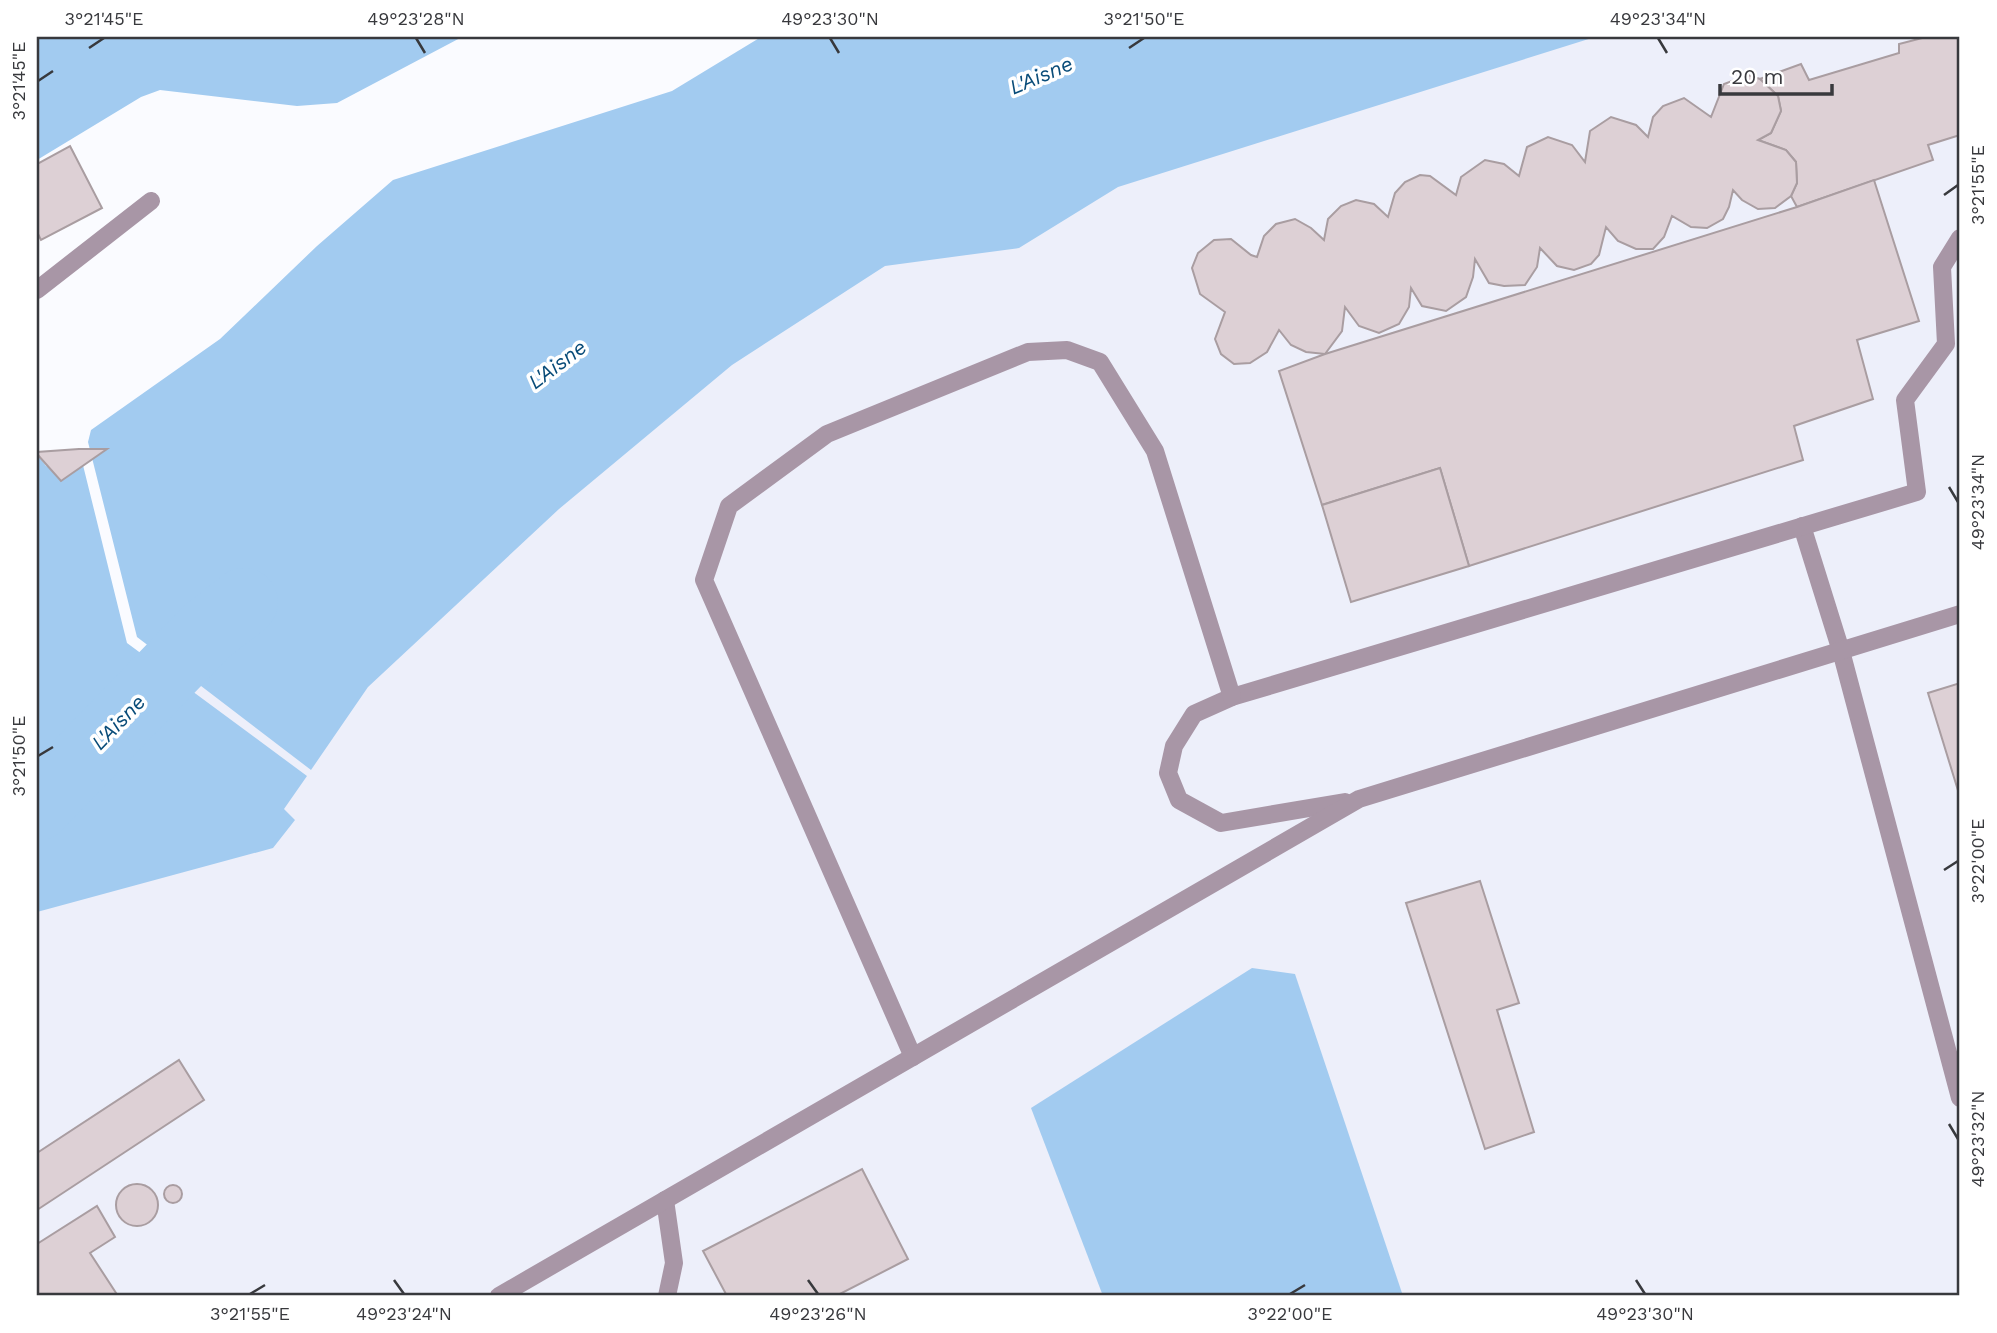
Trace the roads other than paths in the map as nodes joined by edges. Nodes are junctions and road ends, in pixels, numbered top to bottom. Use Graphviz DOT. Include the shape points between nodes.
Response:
graph roads {
  1 [pos="151,201"];
  2 [pos="1960,238"];
  3 [pos="37,290"];
  4 [pos="1802,526"];
  5 [pos="1960,614"];
  6 [pos="1840,651"];
  7 [pos="1232,697"];
  8 [pos="1359,799"];
  9 [pos="913,1057"];
  10 [pos="1960,1098"];
  11 [pos="665,1200"];
  12 [pos="499,1296"];
  13 [pos="667,1296"];
  1 -- 3 [label="lane"];
  2 -- 4 [label="lane" via="1942,267 1946,344 1905,400 1917,492"];
  4 -- 6 [label="lane"];
  4 -- 7 [label="lane"];
  5 -- 6 [label="lane"];
  6 -- 8 [label="lane"];
  6 -- 10 [label="lane"];
  7 -- 8 [label="lane" via="1195,714 1174,746 1168,773 1179,800 1221,823"];
  7 -- 9 [label="lane" via="1155,451 1100,362 1067,350 1028,352 827,434 729,506 704,580"];
  8 -- 9 [label="lane"];
  9 -- 11 [label="lane"];
  11 -- 12 [label="lane"];
  11 -- 13 [label="lane" via="674,1263"];
}
